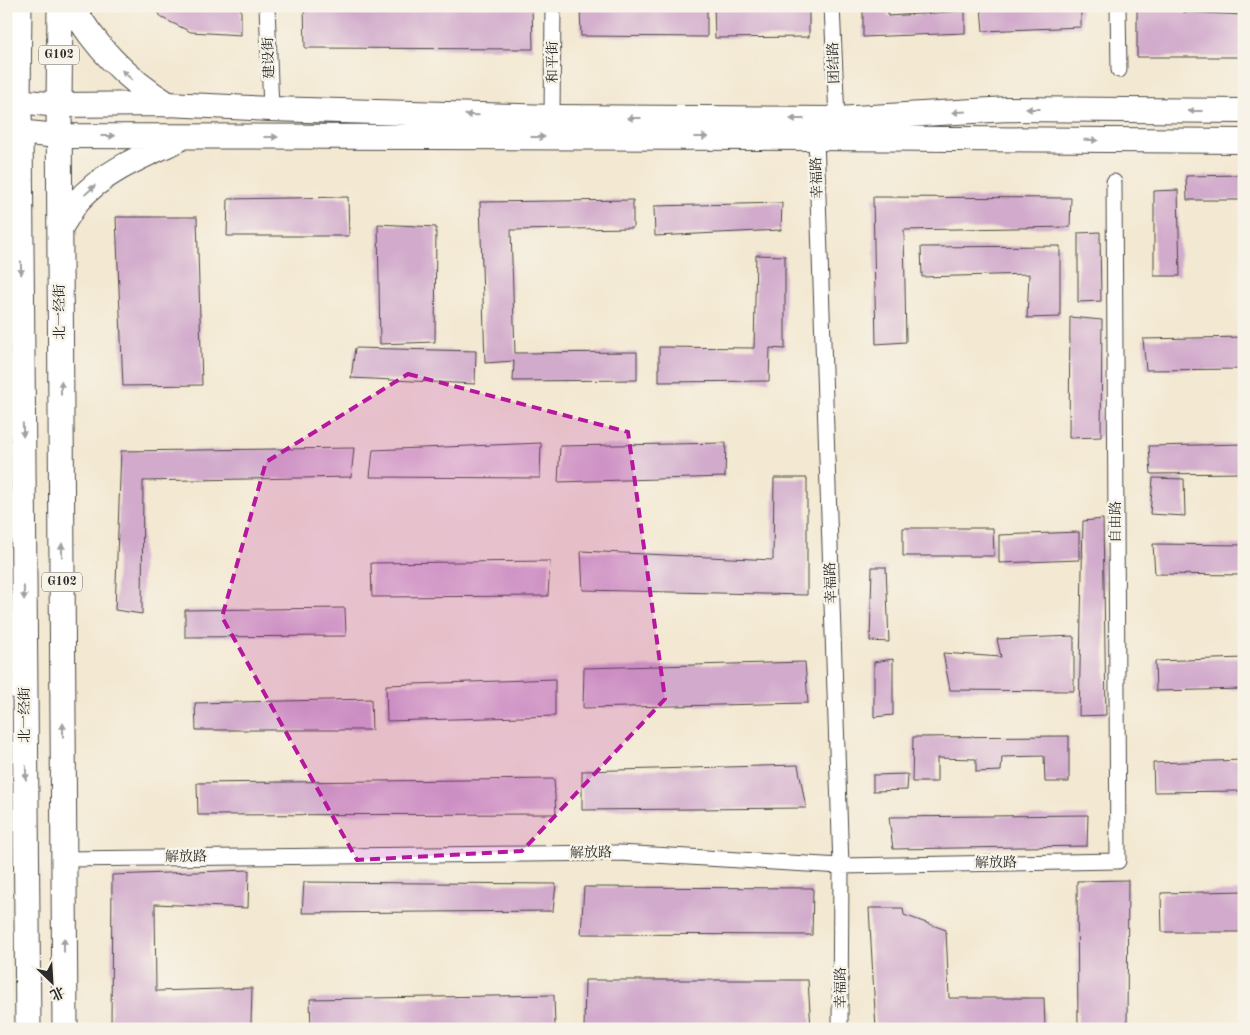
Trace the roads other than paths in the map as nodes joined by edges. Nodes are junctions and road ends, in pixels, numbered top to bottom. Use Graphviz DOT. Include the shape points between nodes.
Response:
graph roads {
  1 [pos="14,6"];
  2 [pos="19,6"];
  3 [pos="60,6"];
  4 [pos="72,6"];
  5 [pos="267,6"];
  6 [pos="552,6"];
  7 [pos="832,6"];
  8 [pos="1118,6"];
  9 [pos="6,17"];
  10 [pos="1119,70"];
  11 [pos="12,100"];
  12 [pos="167,104"];
  13 [pos="59,105"];
  14 [pos="271,110"];
  15 [pos="1244,111"];
  16 [pos="552,117"];
  17 [pos="837,119"];
  18 [pos="13,131"];
  19 [pos="59,136"];
  20 [pos="186,136"];
  21 [pos="816,138"];
  22 [pos="1244,142"];
  23 [pos="1114,182"];
  24 [pos="6,203"];
  25 [pos="21,227"];
  26 [pos="60,228"];
  27 [pos="16,690"];
  28 [pos="64,858"];
  29 [pos="1118,861"];
  30 [pos="841,866"];
  31 [pos="28,1029"];
  32 [pos="65,1029"];
  33 [pos="840,1029"];
  1 -- 9 [label="main road"];
  2 -- 11 [label="highway, G102"];
  3 -- 13 [label="highway, G102"];
  12 -- 4 [label="highway, one-way" via="145,90 96,44"];
  5 -- 14 [label="street, 建设街"];
  6 -- 16 [label="street, 和平街"];
  7 -- 17 [label="street, 团结路"];
  8 -- 10 [label="street"];
  11 -- 13 [label="main road"];
  11 -- 18 [label="highway, 北一经街 / G102"];
  12 -- 13 [label="main road"];
  12 -- 14 [label="main road"];
  13 -- 19 [label="highway, 北一经街 / G102"];
  16 -- 14 [label="main road, one-way"];
  15 -- 17 [label="main road, one-way" via="1008,109"];
  17 -- 16 [label="main road, one-way"];
  18 -- 19 [label="main road"];
  18 -- 25 [label="highway, 北一经街 / G102"];
  19 -- 20 [label="main road, one-way"];
  19 -- 26 [label="highway, 北一经街 / G102"];
  20 -- 21 [label="main road, one-way"];
  26 -- 20 [label="main road, one-way" via="77,202 99,182 127,164"];
  21 -- 22 [label="main road, one-way"];
  21 -- 30 [label="street, 幸福路"];
  23 -- 29 [label="street, 自由路"];
  24 -- 25 [label="highway"];
  25 -- 27 [label="highway, 北一经街 / G102, one-way"];
  28 -- 26 [label="highway, 北一经街 / G102, one-way"];
  27 -- 31 [label="highway, 北一经街 / G102, one-way"];
  28 -- 30 [label="street, 解放路" via="619,853"];
  32 -- 28 [label="highway, 北一经街 / G102, one-way"];
  29 -- 30 [label="street, 解放路"];
  30 -- 33 [label="street, 幸福路"];
}
